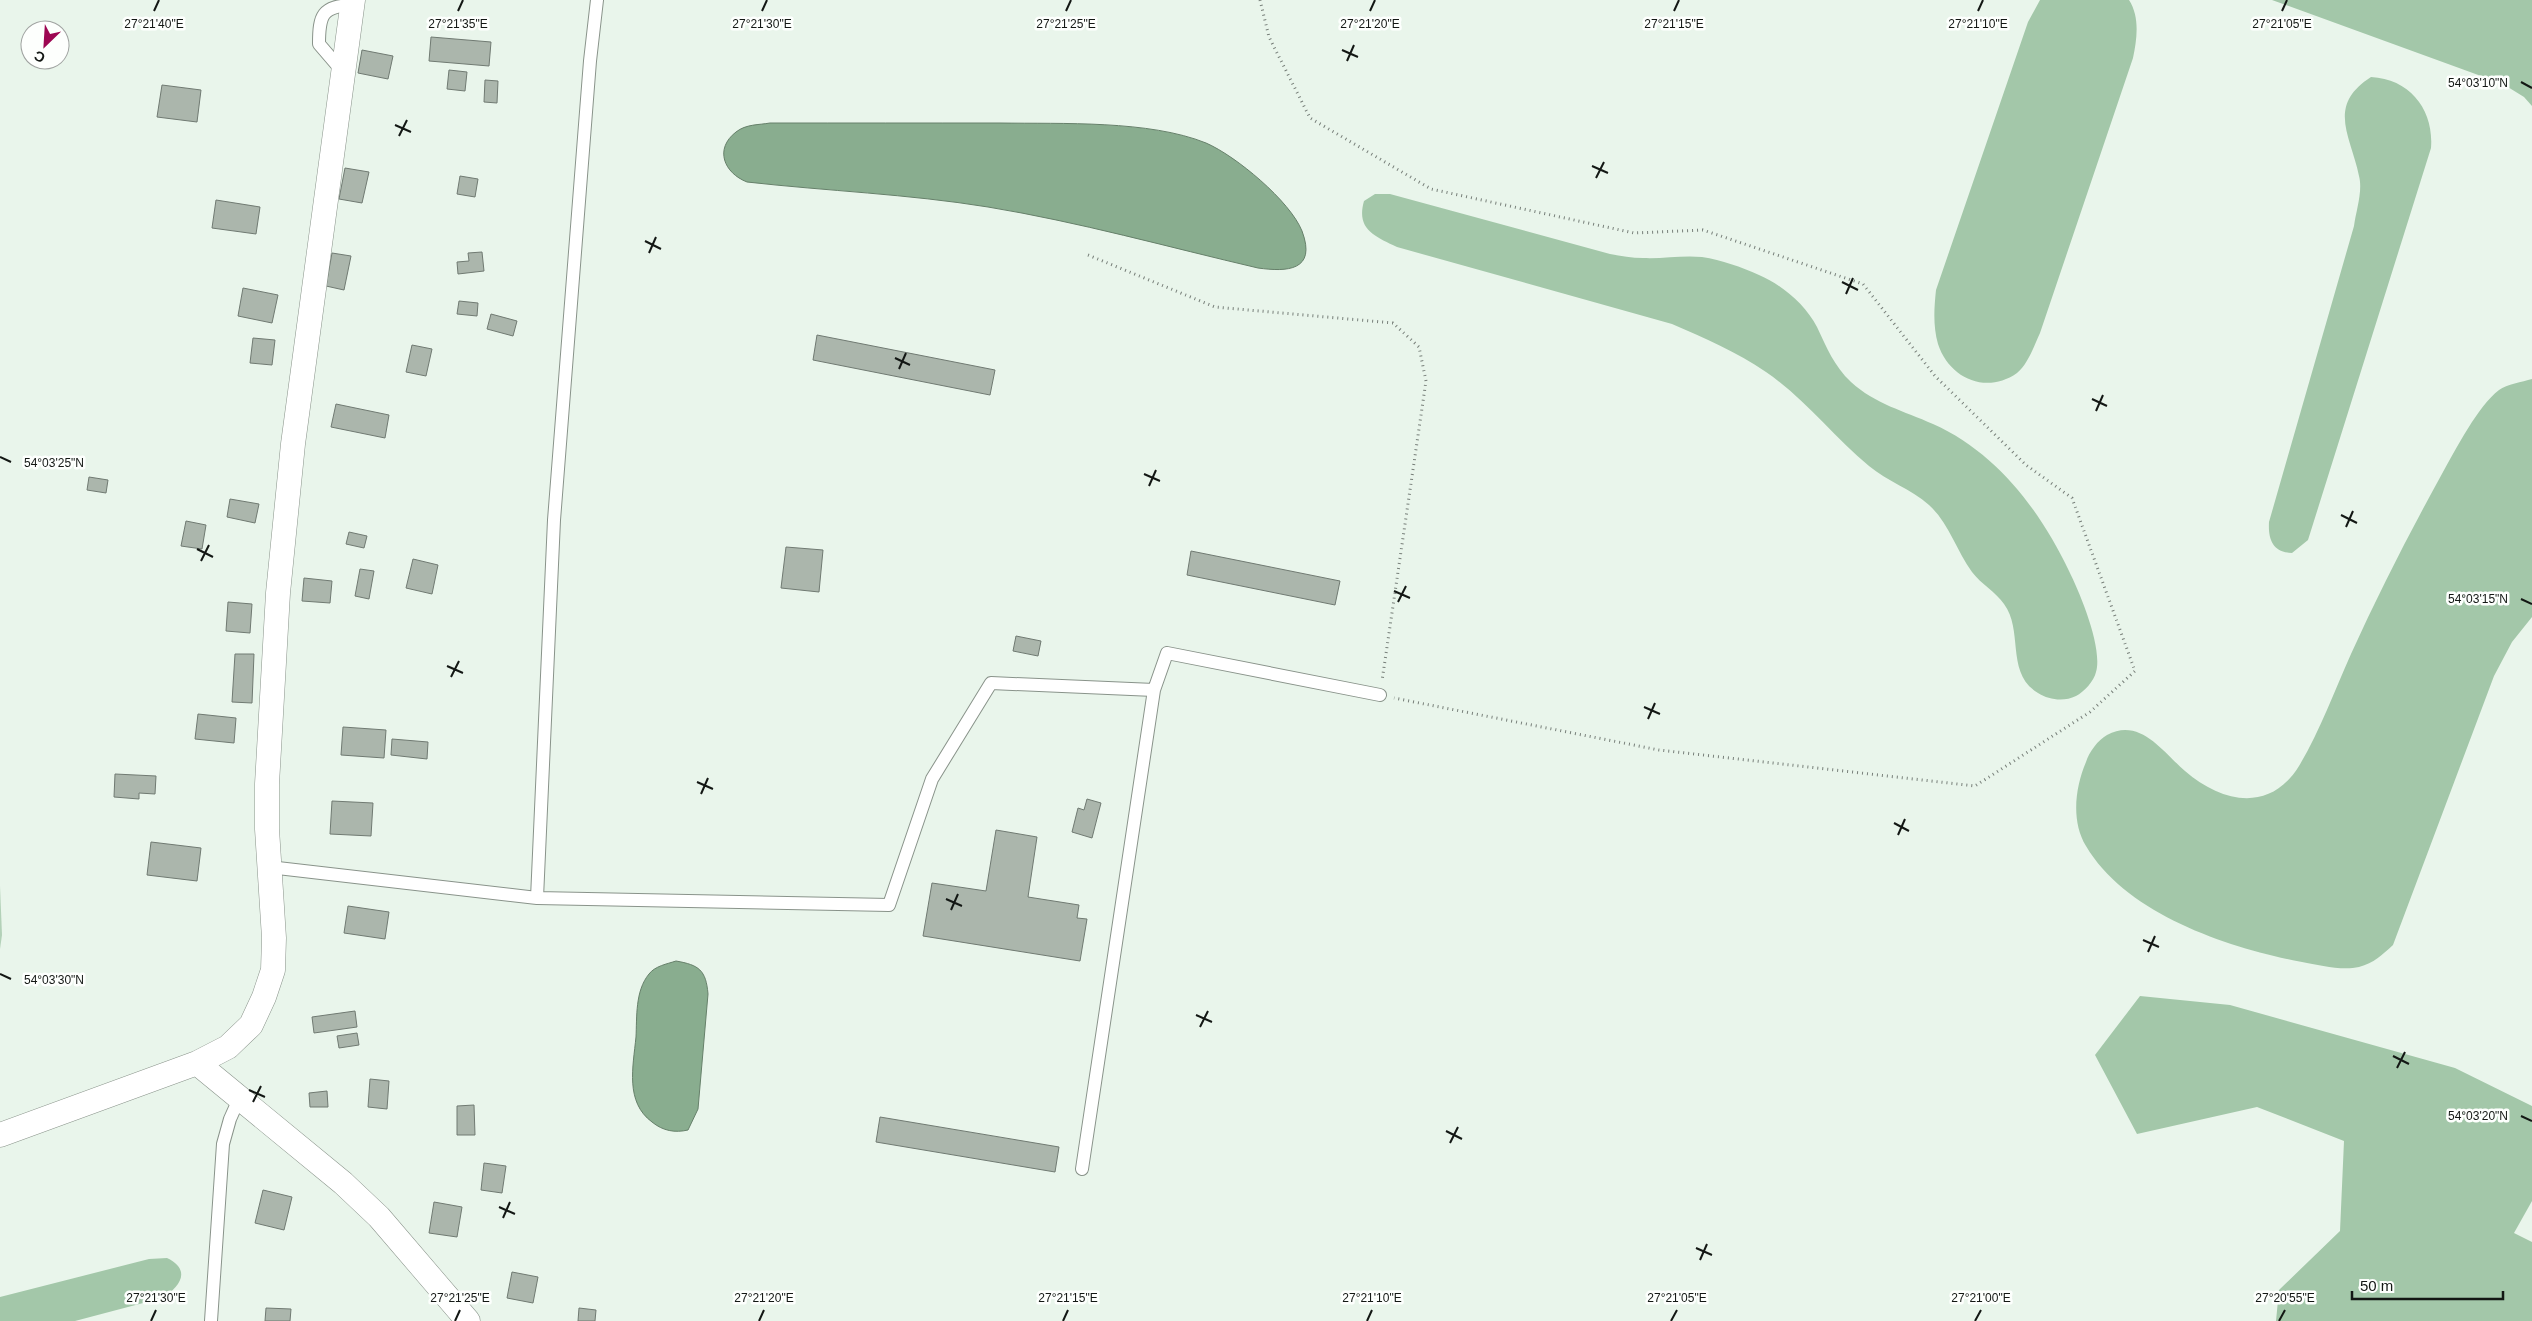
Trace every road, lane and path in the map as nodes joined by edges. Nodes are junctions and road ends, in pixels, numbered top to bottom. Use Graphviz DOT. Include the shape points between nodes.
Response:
graph roads {
  1 [pos="597,0"];
  2 [pos="1260,0"];
  3 [pos="353,2"];
  4 [pos="344,73"];
  5 [pos="1088,255"];
  6 [pos="1154,690"];
  7 [pos="1380,695"];
  8 [pos="270,867"];
  9 [pos="537,898"];
  10 [pos="197,1063"];
  11 [pos="239,1099"];
  12 [pos="0,1136"];
  13 [pos="1082,1169"];
  14 [pos="211,1321"];
  15 [pos="468,1321"];
  1 -- 9 [label="lane" via="552,548"];
  2 -- 7 [label="path" via="1269,37 1310,118 1431,189 1634,233 1703,230 1863,284 1935,376 2026,465 2072,498 2135,671 2090,712 1975,786 1659,750"];
  3 -- 4 [label="street"];
  3 -- 4 [label="lane" via="327,10 319,24 319,44"];
  4 -- 8 [label="street" via="293,444 278,593 267,784"];
  5 -- 7 [label="path" via="1215,307 1393,323 1419,347 1426,381"];
  6 -- 7 [label="lane" via="1167,653"];
  6 -- 9 [label="lane" via="991,683 932,779 889,905"];
  6 -- 13 [label="lane"];
  8 -- 9 [label="lane"];
  8 -- 10 [label="street" via="273,970 264,998 252,1025 228,1047"];
  10 -- 11 [label="street"];
  10 -- 12 [label="street"];
  11 -- 14 [label="lane" via="223,1144"];
  11 -- 15 [label="street" via="343,1183 379,1217"];
}
